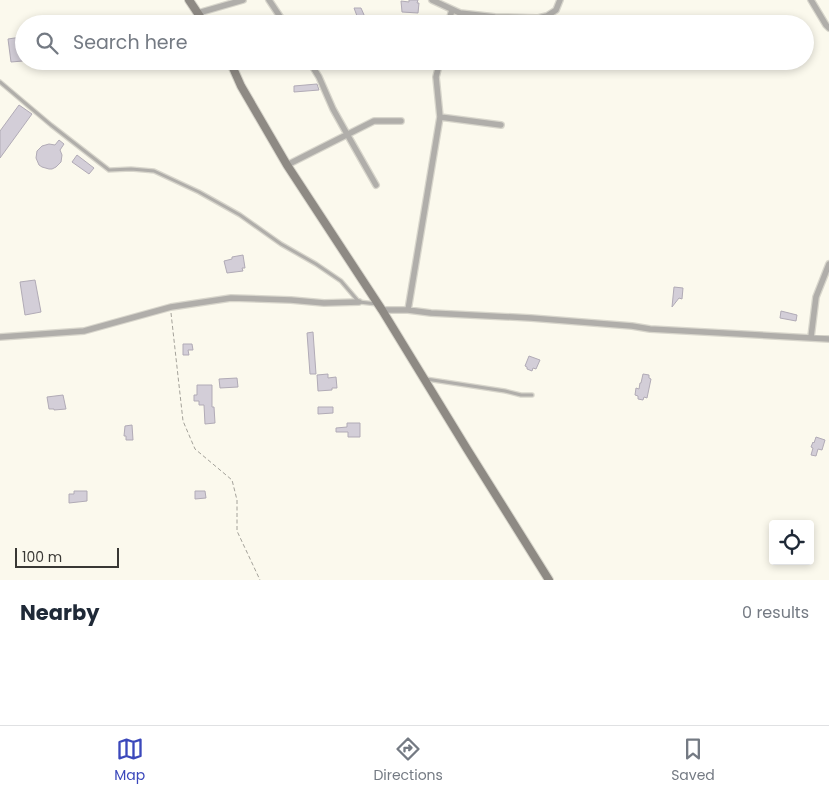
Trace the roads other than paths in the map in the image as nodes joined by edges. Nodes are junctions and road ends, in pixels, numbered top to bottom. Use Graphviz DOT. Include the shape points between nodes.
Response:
graph roads {
  1 [pos="189,0"];
  2 [pos="242,0"];
  3 [pos="270,0"];
  4 [pos="432,0"];
  5 [pos="560,0"];
  6 [pos="810,0"];
  7 [pos="452,10"];
  8 [pos="198,13"];
  9 [pos="279,15"];
  10 [pos="451,15"];
  11 [pos="478,15"];
  12 [pos="548,15"];
  13 [pos="829,28"];
  14 [pos="234,70"];
  15 [pos="315,70"];
  16 [pos="438,70"];
  17 [pos="0,82"];
  18 [pos="440,117"];
  19 [pos="401,122"];
  20 [pos="501,125"];
  21 [pos="347,134"];
  22 [pos="287,165"];
  23 [pos="376,185"];
  24 [pos="829,264"];
  25 [pos="359,302"];
  26 [pos="380,307"];
  27 [pos="408,310"];
  28 [pos="0,337"];
  29 [pos="812,337"];
  30 [pos="829,339"];
  31 [pos="424,379"];
  32 [pos="532,395"];
  33 [pos="549,580"];
  1 -- 8 [label="main road"];
  2 -- 8 [label="street"];
  3 -- 9 [label="street"];
  4 -- 7 [label="street"];
  5 -- 12 [label="street" via="556,10"];
  6 -- 13 [label="street"];
  7 -- 10 [label="street"];
  7 -- 11 [label="street"];
  14 -- 22 [label="main road"];
  15 -- 21 [label="street"];
  16 -- 18 [label="street"];
  17 -- 25 [label="lane" via="109,170 154,171 199,192 341,281"];
  18 -- 20 [label="street"];
  18 -- 27 [label="street"];
  19 -- 21 [label="street" via="374,121"];
  21 -- 22 [label="street"];
  21 -- 23 [label="street"];
  22 -- 26 [label="main road"];
  24 -- 29 [label="street" via="816,297"];
  25 -- 26 [label="lane"];
  25 -- 28 [label="street" via="231,298 170,308 84,331"];
  26 -- 27 [label="street"];
  26 -- 31 [label="main road"];
  27 -- 29 [label="street" via="650,329"];
  29 -- 30 [label="street"];
  31 -- 32 [label="lane"];
  31 -- 33 [label="main road"];
}
